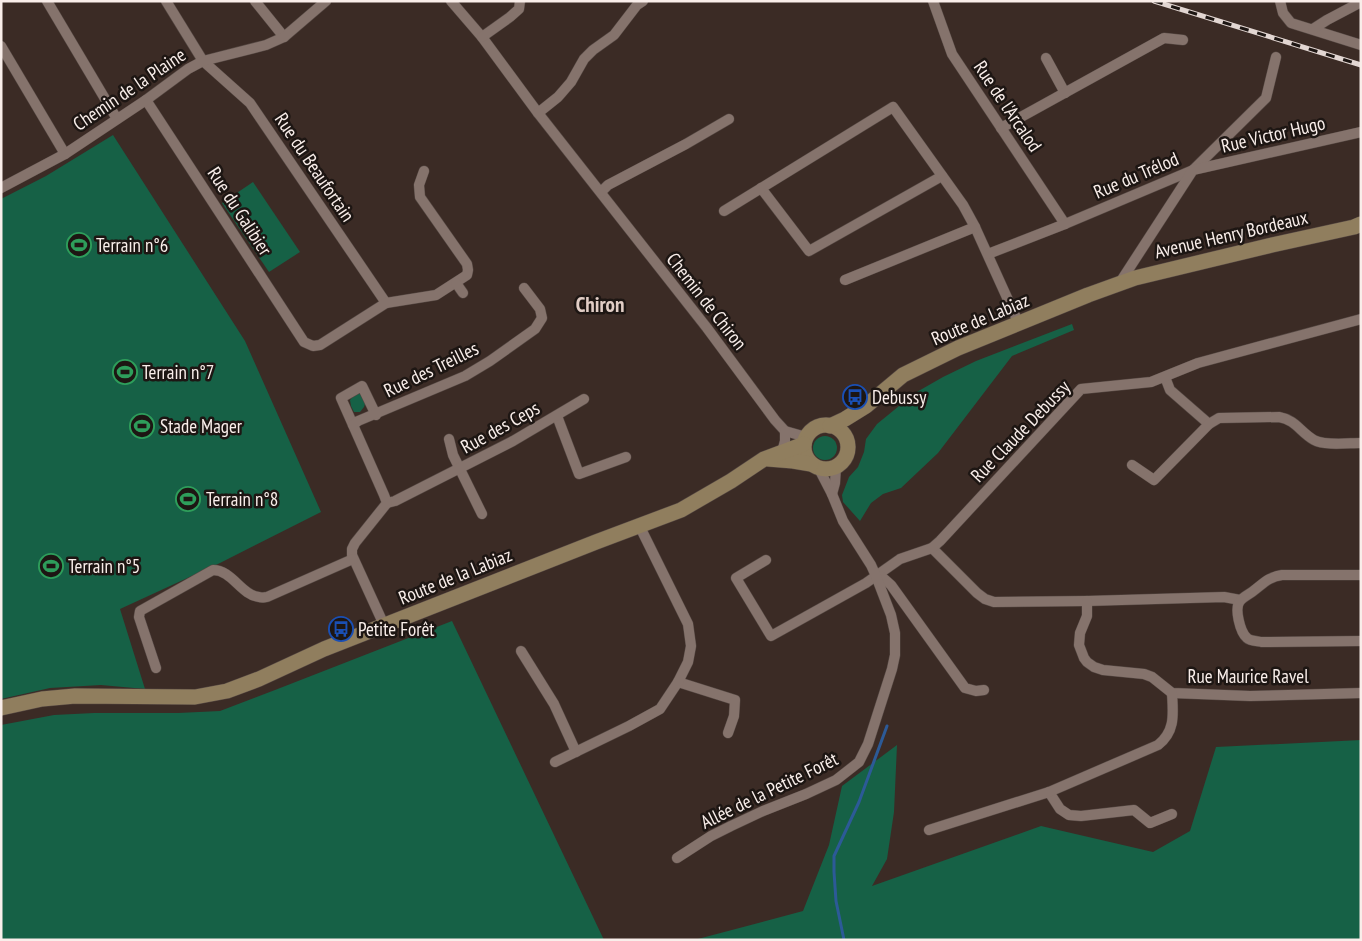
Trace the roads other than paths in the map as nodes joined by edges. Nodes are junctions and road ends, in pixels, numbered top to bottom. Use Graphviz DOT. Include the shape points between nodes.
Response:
graph roads {
  1 [pos="47,1"];
  2 [pos="166,1"];
  3 [pos="255,1"];
  4 [pos="326,1"];
  5 [pos="451,1"];
  6 [pos="520,1"];
  7 [pos="644,1"];
  8 [pos="933,1"];
  9 [pos="1280,1"];
  10 [pos="1361,2"];
  11 [pos="1313,29"];
  12 [pos="284,37"];
  13 [pos="482,37"];
  14 [pos="1183,40"];
  15 [pos="1361,45"];
  16 [pos="1,46"];
  17 [pos="1046,58"];
  18 [pos="1276,58"];
  19 [pos="203,61"];
  20 [pos="1065,93"];
  21 [pos="146,100"];
  22 [pos="538,113"];
  23 [pos="117,119"];
  24 [pos="728,119"];
  25 [pos="1002,128"];
  26 [pos="1361,132"];
  27 [pos="65,154"];
  28 [pos="1194,170"];
  29 [pos="424,172"];
  30 [pos="942,176"];
  31 [pos="1,188"];
  32 [pos="761,188"];
  33 [pos="601,192"];
  34 [pos="724,211"];
  35 [pos="1065,224"];
  36 [pos="1358,226"];
  37 [pos="975,227"];
  38 [pos="988,254"];
  39 [pos="845,280"];
  40 [pos="456,283"];
  41 [pos="1119,284"];
  42 [pos="524,288"];
  43 [pos="463,293"];
  44 [pos="386,303"];
  45 [pos="1360,320"];
  46 [pos="1019,324"];
  47 [pos="1165,377"];
  48 [pos="584,399"];
  49 [pos="866,406"];
  50 [pos="376,414"];
  51 [pos="556,416"];
  52 [pos="1209,424"];
  53 [pos="353,425"];
  54 [pos="830,426"];
  55 [pos="785,431"];
  56 [pos="846,438"];
  57 [pos="448,439"];
  58 [pos="805,440"];
  59 [pos="1361,443"];
  60 [pos="782,452"];
  61 [pos="626,457"];
  62 [pos="764,459"];
  63 [pos="1132,464"];
  64 [pos="814,466"];
  65 [pos="836,466"];
  66 [pos="460,468"];
  67 [pos="832,494"];
  68 [pos="387,503"];
  69 [pos="482,514"];
  70 [pos="640,526"];
  71 [pos="932,548"];
  72 [pos="353,559"];
  73 [pos="766,560"];
  74 [pos="1361,574"];
  75 [pos="876,576"];
  76 [pos="1240,600"];
  77 [pos="1087,601"];
  78 [pos="384,625"];
  79 [pos="1361,641"];
  80 [pos="521,651"];
  81 [pos="156,668"];
  82 [pos="678,682"];
  83 [pos="984,690"];
  84 [pos="1172,693"];
  85 [pos="1361,693"];
  86 [pos="1,708"];
  87 [pos="728,733"];
  88 [pos="576,752"];
  89 [pos="555,762"];
  90 [pos="1049,792"];
  91 [pos="1172,814"];
  92 [pos="929,830"];
  93 [pos="677,858"];
  1 -- 23 [label="street"];
  2 -- 19 [label="street, Rue du Beaufortain"];
  3 -- 12 [label="street"];
  4 -- 12 [label="street, Chemin de la Plaine"];
  5 -- 13 [label="street, Chemin de Chiron"];
  6 -- 13 [label="street" via="519,9"];
  7 -- 22 [label="street" via="614,35 584,59 571,82"];
  8 -- 25 [label="street, Rue de l'Arcalod" via="952,54"];
  9 -- 11 [label="street" via="1283,13 1291,23"];
  10 -- 11 [label="street"];
  11 -- 15 [label="street"];
  12 -- 19 [label="street, Chemin de la Plaine" via="266,45"];
  13 -- 22 [label="street, Chemin de Chiron"];
  14 -- 20 [label="street" via="1164,38"];
  16 -- 27 [label="street"];
  17 -- 20 [label="street"];
  18 -- 28 [label="street, Rue du Trélod" via="1266,98"];
  19 -- 21 [label="street, Chemin de la Plaine"];
  19 -- 44 [label="street, Rue du Beaufortain" via="250,103"];
  20 -- 25 [label="street"];
  21 -- 23 [label="street, Chemin de la Plaine"];
  21 -- 44 [label="street, Rue du Galibier" via="304,342 320,345"];
  22 -- 33 [label="street, Chemin de Chiron"];
  23 -- 27 [label="street, Chemin de la Plaine"];
  24 -- 33 [label="street"];
  25 -- 35 [label="street, Rue de l'Arcalod"];
  26 -- 28 [label="street, Rue Victor Hugo"];
  27 -- 31 [label="street, Chemin de la Plaine"];
  28 -- 35 [label="street, Rue du Trélod"];
  28 -- 41 [label="street"];
  29 -- 40 [label="street" via="419,185 420,197 467,264 467,275"];
  30 -- 32 [label="street" via="809,251"];
  30 -- 32 [label="street" via="893,107"];
  30 -- 37 [label="street"];
  32 -- 34 [label="street"];
  33 -- 55 [label="street, Chemin de Chiron"];
  35 -- 38 [label="street, Rue du Trélod"];
  36 -- 41 [label="main road, Avenue Henry Bordeaux"];
  37 -- 38 [label="street"];
  37 -- 39 [label="street"];
  38 -- 46 [label="street"];
  40 -- 43 [label="street"];
  40 -- 44 [label="street" via="436,295"];
  41 -- 46 [label="main road, Route de Labiaz"];
  42 -- 50 [label="street, Rue des Treilles" via="540,309 542,318 535,329 465,376"];
  45 -- 47 [label="street, Rue Claude Debussy" via="1198,364"];
  46 -- 49 [label="main road, Route de Labiaz" via="958,348 903,375"];
  47 -- 52 [label="street" via="1170,390"];
  47 -- 71 [label="street, Rue Claude Debussy" via="1152,382 1081,389"];
  48 -- 51 [label="street, Rue des Ceps"];
  49 -- 54 [label="main road, Route de Labiaz"];
  49 -- 56 [label="main road, Route de Labiaz"];
  50 -- 53 [label="street, Rue des Treilles"];
  50 -- 53 [label="street, Rue des Treilles" via="362,386 341,398"];
  51 -- 61 [label="street, Rue des Ceps" via="579,474"];
  51 -- 66 [label="street, Rue des Ceps"];
  52 -- 59 [label="street" via="1218,418 1279,417 1288,419 1316,441"];
  52 -- 63 [label="street" via="1154,480"];
  53 -- 68 [label="street, Rue des Treilles"];
  54 -- 56 [label="main road"];
  54 -- 58 [label="main road" via="816,428"];
  55 -- 58 [label="street"];
  55 -- 60 [label="street"];
  56 -- 65 [label="main road" via="847,452"];
  57 -- 66 [label="street, Rue des Ceps"];
  58 -- 60 [label="main road, Route de la Labiaz"];
  58 -- 64 [label="main road" via="804,451"];
  60 -- 62 [label="main road, Route de la Labiaz"];
  62 -- 64 [label="main road"];
  62 -- 70 [label="main road, Route de la Labiaz" via="680,510"];
  64 -- 65 [label="main road" via="825,469"];
  64 -- 67 [label="street, Allée de la Petite Forêt"];
  65 -- 67 [label="street"];
  66 -- 68 [label="street, Rue des Ceps"];
  66 -- 69 [label="street, Rue des Ceps"];
  67 -- 75 [label="street, Allée de la Petite Forêt" via="843,521"];
  68 -- 72 [label="street" via="352,549"];
  70 -- 78 [label="main road, Route de la Labiaz"];
  70 -- 82 [label="street" via="688,624 691,646 688,662"];
  71 -- 75 [label="street, Rue Claude Debussy" via="900,559"];
  71 -- 77 [label="street" via="985,599 994,602"];
  72 -- 78 [label="street"];
  72 -- 81 [label="street" via="268,597 252,595 224,573 213,570 140,611 139,617"];
  73 -- 75 [label="street, Rue Claude Debussy" via="736,578 771,636"];
  74 -- 76 [label="street" via="1274,576"];
  75 -- 83 [label="street" via="890,585 965,688"];
  75 -- 93 [label="street, Allée de la Petite Forêt" via="891,615 895,655 868,744 859,762 836,780 731,826"];
  76 -- 77 [label="street" via="1224,597"];
  76 -- 79 [label="street" via="1237,606 1241,629 1252,641"];
  77 -- 84 [label="street, Rue Maurice Ravel" via="1087,616 1079,645 1087,662 1103,670 1144,674"];
  78 -- 86 [label="main road, Route de la Labiaz" via="259,679 200,697 75,696"];
  80 -- 88 [label="street" via="554,704"];
  82 -- 87 [label="street" via="735,700"];
  82 -- 88 [label="street" via="660,709"];
  84 -- 85 [label="street, Rue Maurice Ravel" via="1250,696"];
  84 -- 90 [label="street" via="1172,722 1166,739 1145,752"];
  88 -- 89 [label="street"];
  90 -- 91 [label="street" via="1060,809 1069,815 1134,810 1150,822"];
  90 -- 92 [label="street"];
}
